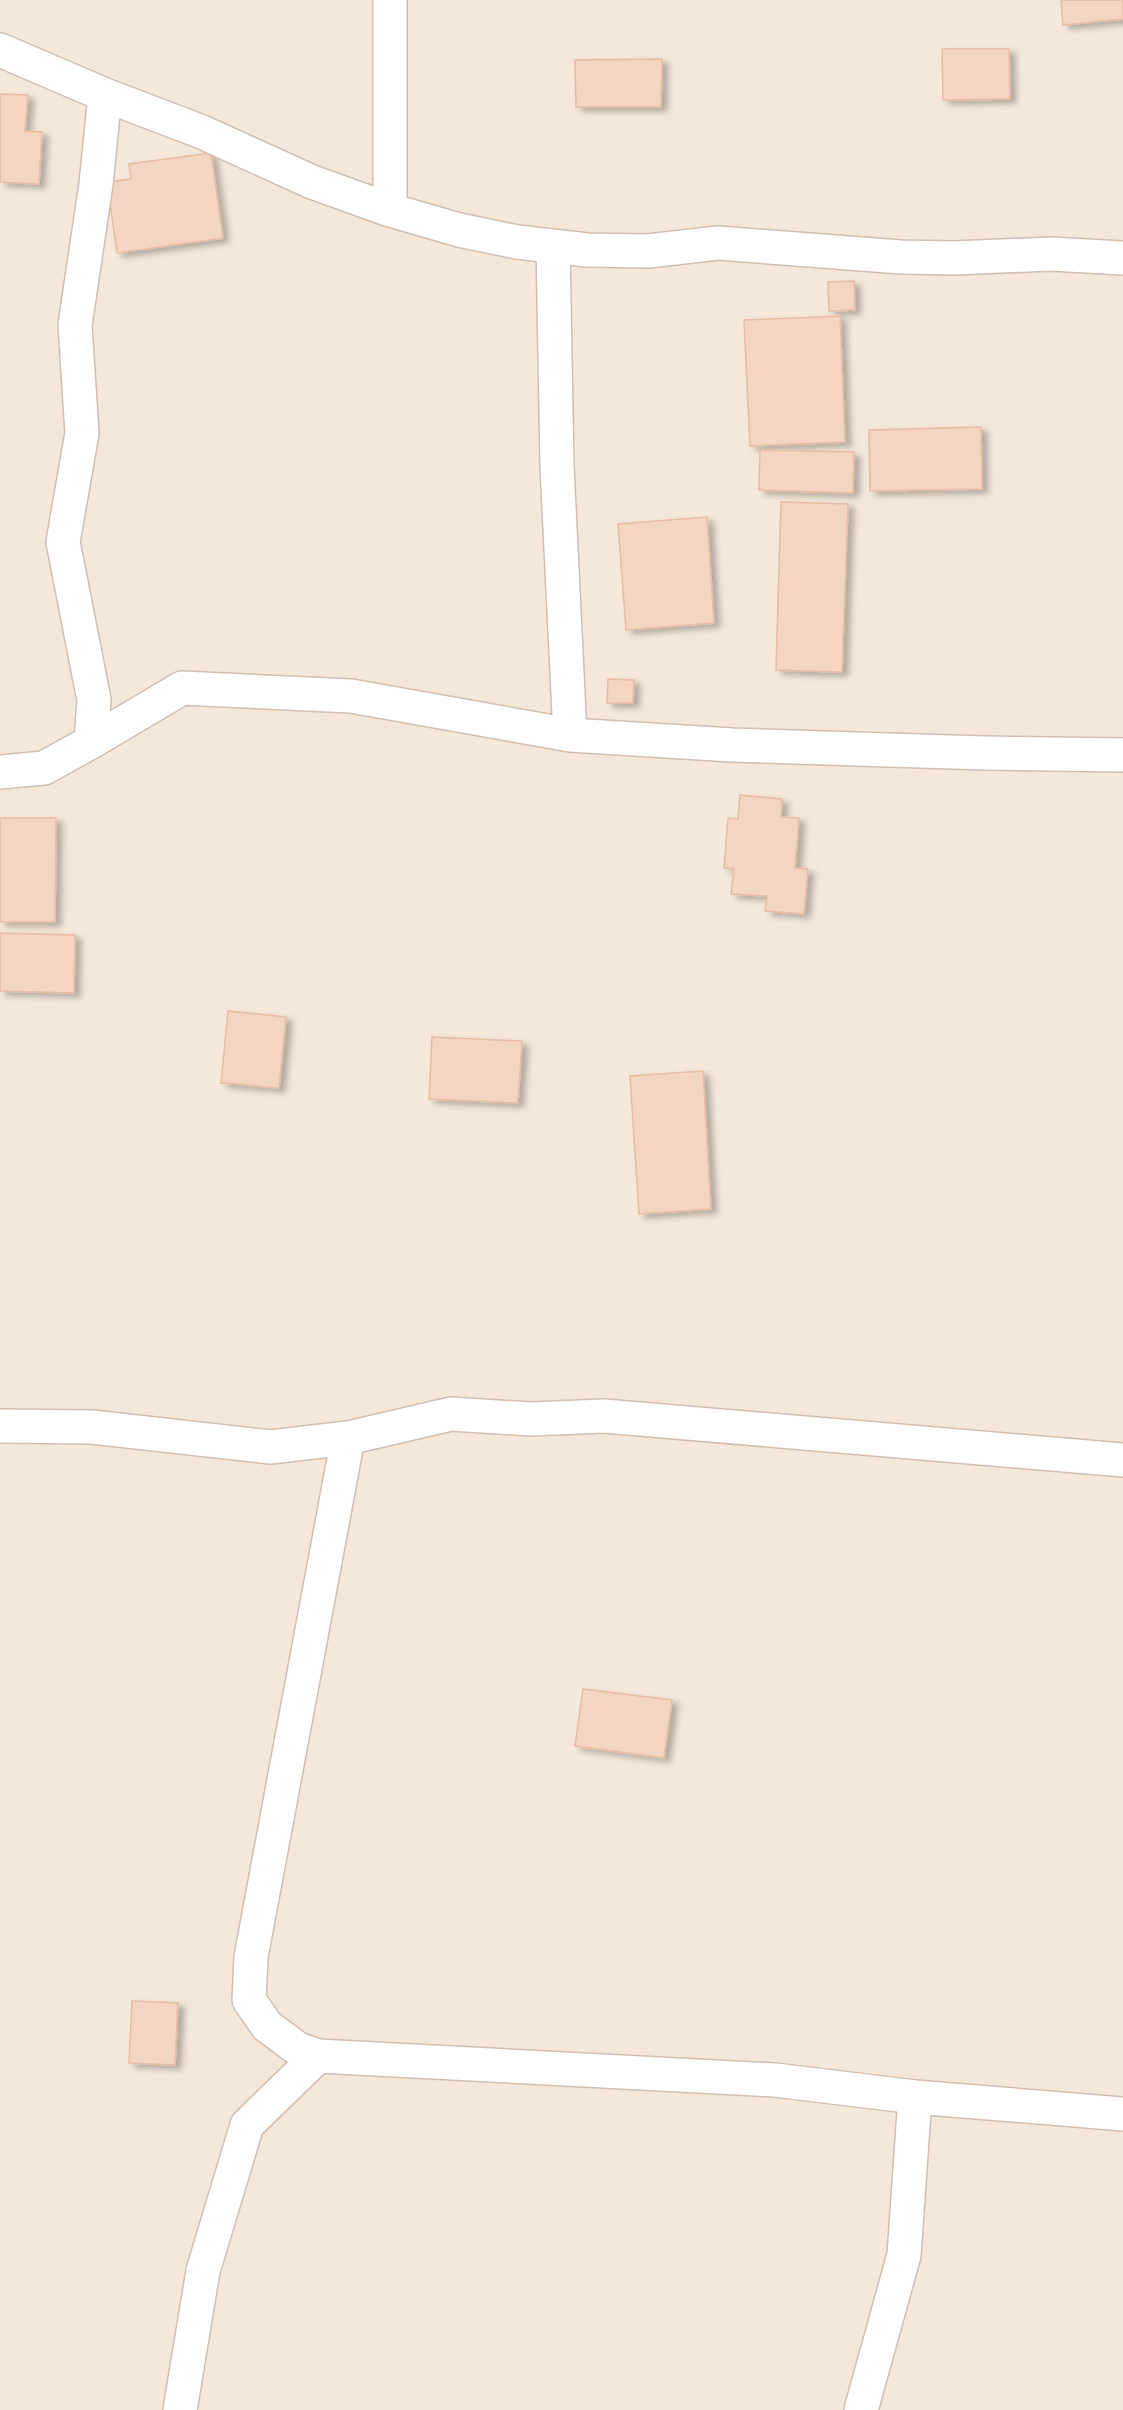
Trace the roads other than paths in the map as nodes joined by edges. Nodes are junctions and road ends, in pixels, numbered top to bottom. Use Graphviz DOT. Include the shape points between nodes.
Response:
graph roads {
  1 [pos="390,0"];
  2 [pos="0,50"];
  3 [pos="105,95"];
  4 [pos="390,210"];
  5 [pos="552,246"];
  6 [pos="1123,258"];
  7 [pos="570,735"];
  8 [pos="91,742"];
  9 [pos="1123,755"];
  10 [pos="0,772"];
  11 [pos="0,1426"];
  12 [pos="348,1438"];
  13 [pos="1123,1460"];
  14 [pos="318,2056"];
  15 [pos="915,2097"];
  16 [pos="1123,2114"];
  17 [pos="180,2410"];
  18 [pos="861,2410"];
  1 -- 4 [label="street"];
  2 -- 3 [label="street"];
  3 -- 4 [label="street" via="202,132 312,182"];
  3 -- 8 [label="street" via="75,325 82,433 63,542 94,700"];
  4 -- 5 [label="street" via="459,230"];
  5 -- 6 [label="street" via="648,251 718,243 901,257 1051,254"];
  5 -- 7 [label="street" via="557,466"];
  7 -- 8 [label="street" via="351,696 182,688"];
  7 -- 9 [label="street" via="732,745"];
  8 -- 10 [label="street" via="44,768"];
  11 -- 12 [label="street" via="92,1427 270,1447"];
  12 -- 13 [label="street" via="451,1414 531,1419 604,1416"];
  12 -- 14 [label="street" via="251,1957 249,2000 261,2018 298,2049"];
  14 -- 15 [label="street" via="776,2080"];
  14 -- 17 [label="street" via="247,2125 203,2271"];
  15 -- 16 [label="street"];
  15 -- 18 [label="street" via="904,2255"];
}
